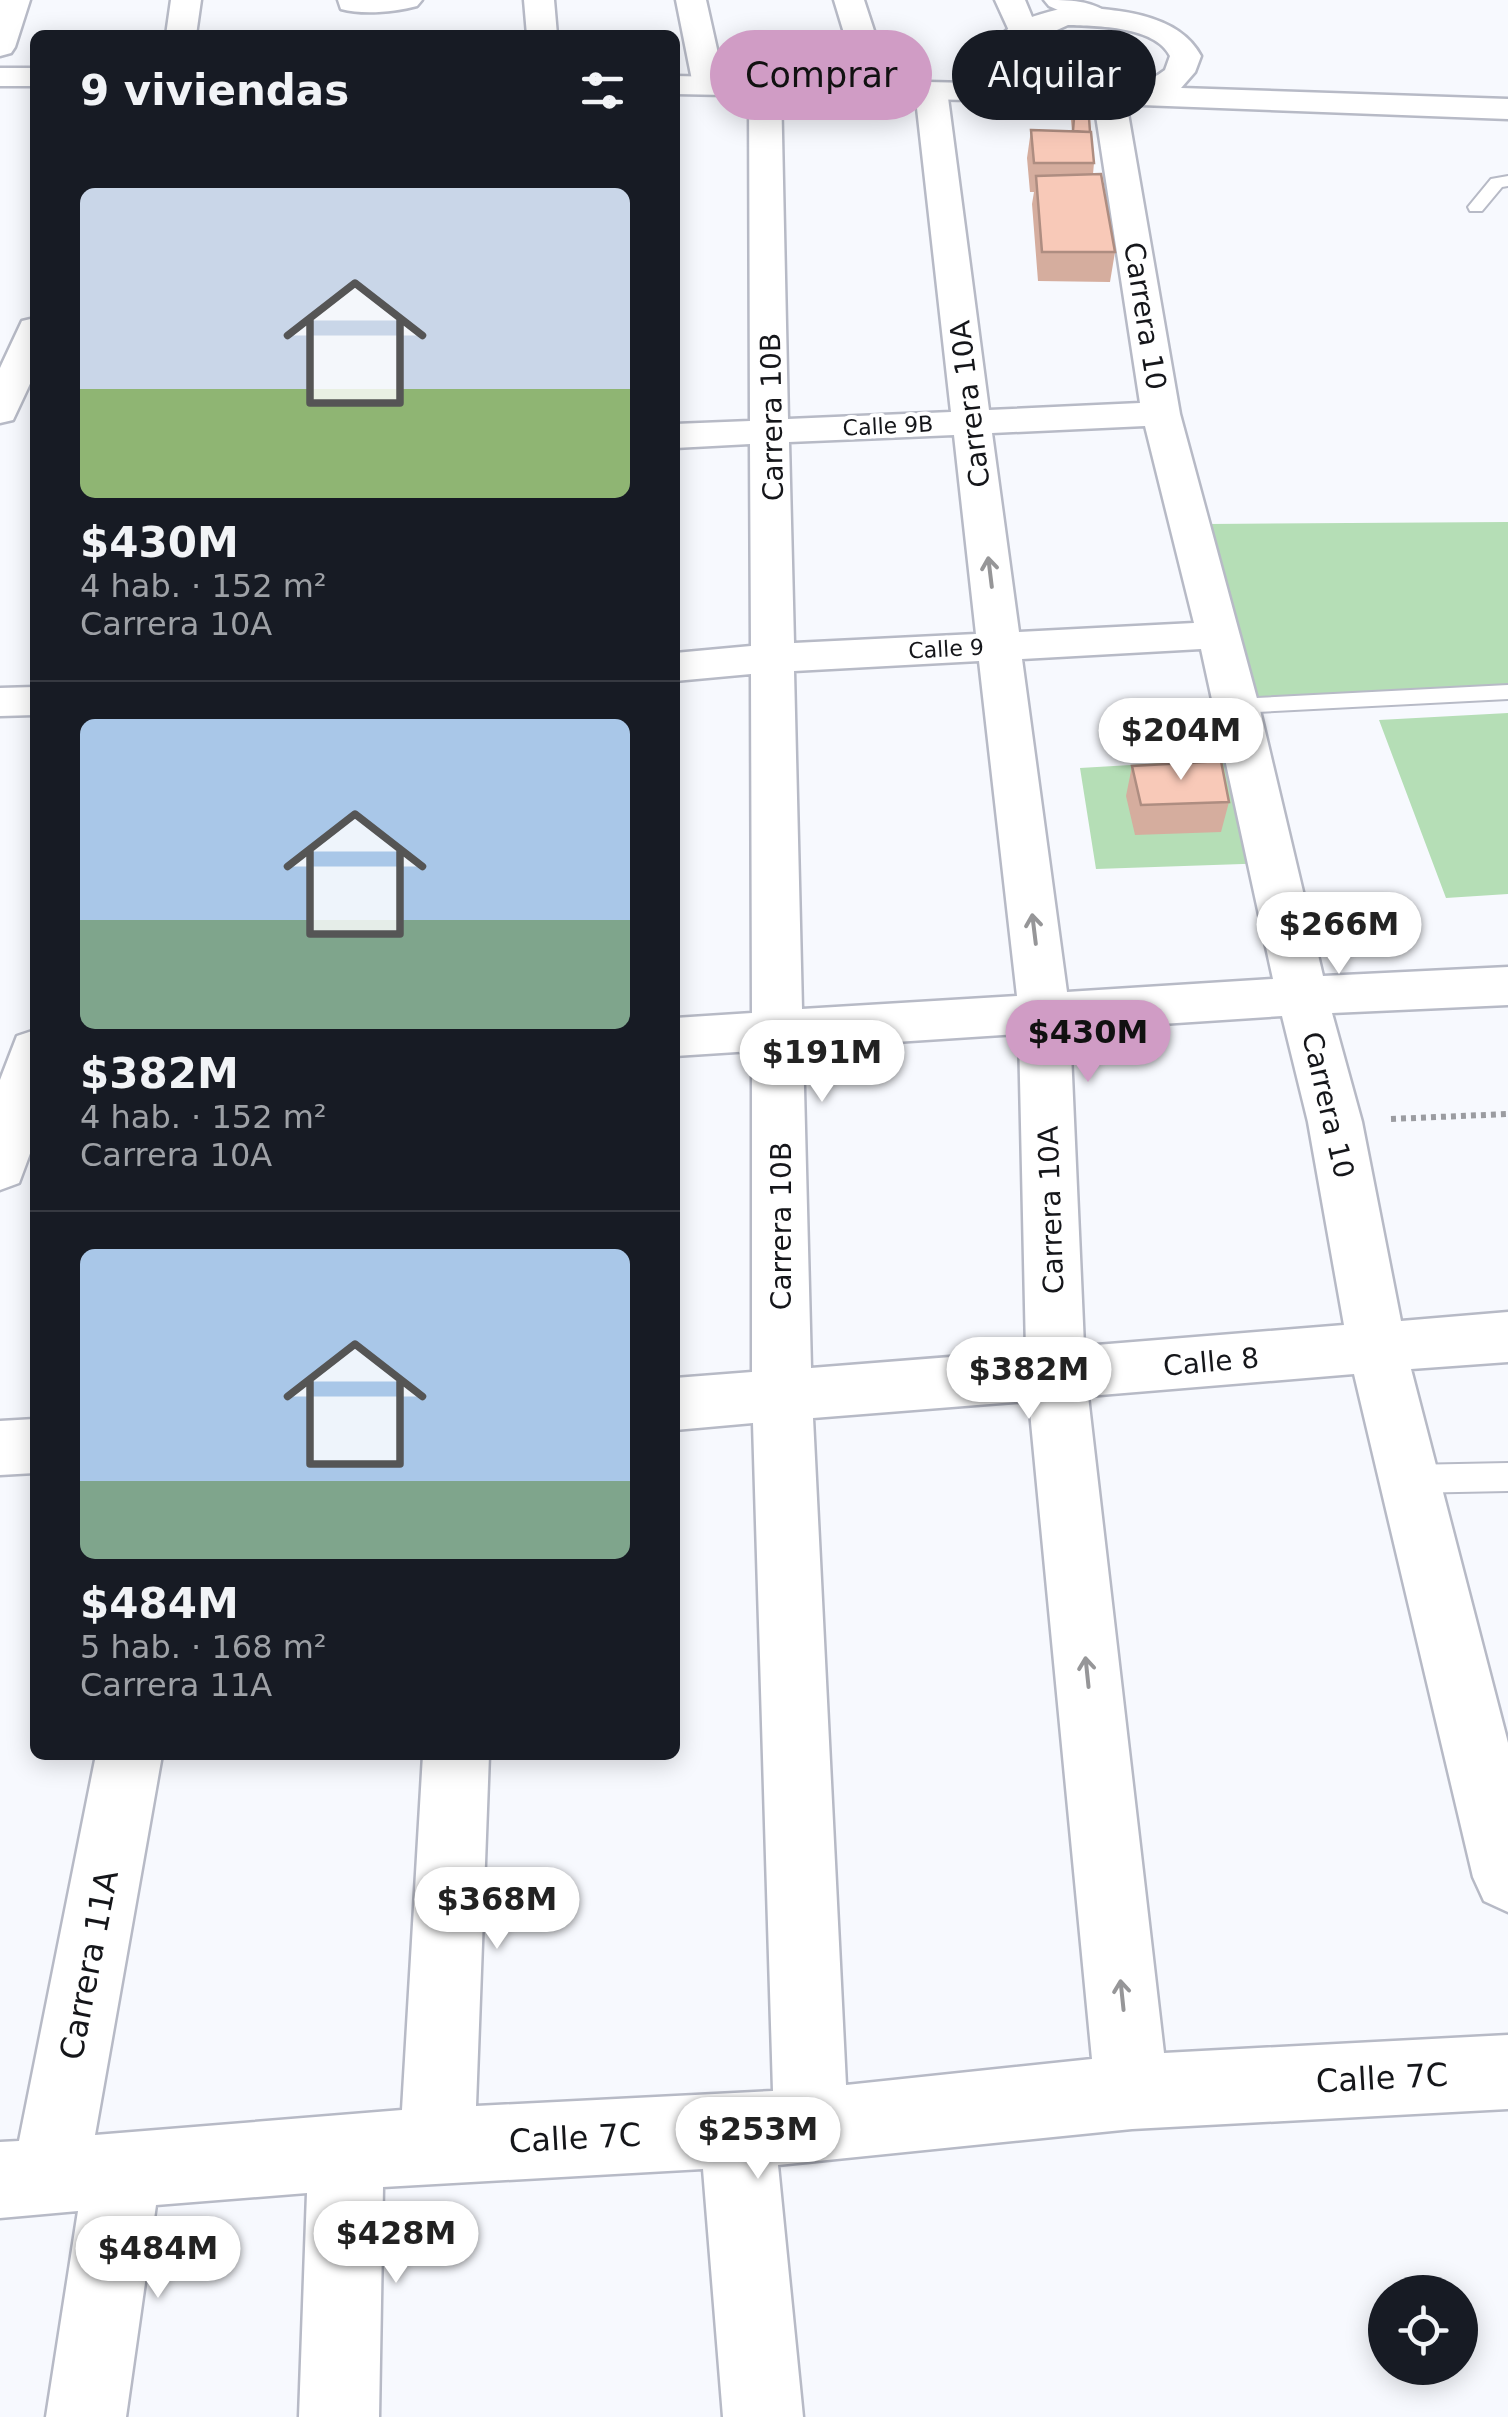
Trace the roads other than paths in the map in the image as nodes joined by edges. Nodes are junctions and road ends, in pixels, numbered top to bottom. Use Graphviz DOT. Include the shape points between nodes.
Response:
graph roads {
  1 [pos="15,0"];
  2 [pos="186,0"];
  3 [pos="406,0"];
  4 [pos="540,0"];
  5 [pos="691,0"];
  6 [pos="849,0"];
  7 [pos="1058,0"];
  8 [pos="351,1"];
  9 [pos="1016,14"];
  10 [pos="1096,16"];
  11 [pos="182,30"];
  12 [pos="349,30"];
  13 [pos="542,30"];
  14 [pos="858,30"];
  15 [pos="0,47"];
  16 [pos="1184,61"];
  17 [pos="0,77"];
  18 [pos="30,77"];
  19 [pos="680,85"];
  20 [pos="709,85"];
  21 [pos="1156,85"];
  22 [pos="1508,91"];
  23 [pos="1156,97"];
  24 [pos="932,98"];
  25 [pos="1508,109"];
  26 [pos="767,120"];
  27 [pos="1108,120"];
  28 [pos="1508,180"];
  29 [pos="1476,207"];
  30 [pos="0,320"];
  31 [pos="30,320"];
  32 [pos="30,341"];
  33 [pos="0,412"];
  34 [pos="1161,414"];
  35 [pos="972,422"];
  36 [pos="773,431"];
  37 [pos="680,436"];
  38 [pos="1216,635"];
  39 [pos="999,646"];
  40 [pos="776,658"];
  41 [pos="680,668"];
  42 [pos="1508,692"];
  43 [pos="30,701"];
  44 [pos="0,702"];
  45 [pos="1237,706"];
  46 [pos="1508,986"];
  47 [pos="1302,996"];
  48 [pos="1044,1013"];
  49 [pos="780,1030"];
  50 [pos="680,1037"];
  51 [pos="24,1072"];
  52 [pos="0,1168"];
  53 [pos="1508,1336"];
  54 [pos="1377,1348"];
  55 [pos="1056,1376"];
  56 [pos="782,1397"];
  57 [pos="680,1404"];
  58 [pos="30,1446"];
  59 [pos="0,1448"];
  60 [pos="1508,1477"];
  61 [pos="1409,1479"];
  62 [pos="128,1760"];
  63 [pos="456,1760"];
  64 [pos="1508,1877"];
  65 [pos="1508,2072"];
  66 [pos="1132,2092"];
  67 [pos="774,2128"];
  68 [pos="437,2144"];
  69 [pos="346,2152"];
  70 [pos="58,2175"];
  71 [pos="86,2417"];
  72 [pos="338,2417"];
  73 [pos="763,2417"];
  1 -- 15 [label="street"];
  2 -- 11 [label="street"];
  3 -- 8 [label="street"];
  4 -- 13 [label="street"];
  5 -- 20 [label="street"];
  6 -- 14 [label="street"];
  7 -- 10 [label="street"];
  8 -- 12 [label="street"];
  9 -- 10 [label="street" via="1042,21"];
  10 -- 16 [label="street" via="1148,26 1181,48"];
  16 -- 21 [label="street" via="1180,73"];
  16 -- 22 [label="street" via="1242,84"];
  17 -- 18 [label="street"];
  19 -- 20 [label="street"];
  23 -- 25 [label="street"];
  24 -- 35 [label="street, Carrera 10A"];
  26 -- 36 [label="street, Carrera 10B"];
  27 -- 34 [label="street, Carrera 10"];
  28 -- 29 [label="lane" via="1497,182"];
  30 -- 31 [label="street"];
  32 -- 33 [label="street"];
  34 -- 35 [label="street, Calle 9B"];
  34 -- 38 [label="street, Carrera 10"];
  35 -- 36 [label="street, Calle 9B"];
  39 -- 35 [label="street, Carrera 10A, one-way"];
  36 -- 37 [label="street, Calle 9B"];
  36 -- 40 [label="street, Carrera 10B"];
  38 -- 39 [label="street, Calle 9"];
  38 -- 45 [label="street, Carrera 10"];
  39 -- 40 [label="street, Calle 9"];
  48 -- 39 [label="street, Carrera 10A, one-way"];
  40 -- 41 [label="street, Calle 9"];
  40 -- 49 [label="street, Carrera 10B"];
  42 -- 45 [label="lane"];
  43 -- 44 [label="street"];
  45 -- 47 [label="street, Carrera 10"];
  46 -- 47 [label="street"];
  47 -- 48 [label="street"];
  47 -- 54 [label="street, Carrera 10" via="1335,1122"];
  48 -- 49 [label="street"];
  48 -- 55 [label="street, Carrera 10A"];
  49 -- 50 [label="street"];
  49 -- 56 [label="street, Carrera 10B"];
  51 -- 52 [label="street"];
  53 -- 54 [label="street, Calle 8"];
  54 -- 55 [label="street, Calle 8"];
  54 -- 61 [label="street, Carrera 10"];
  55 -- 56 [label="street, Calle 8"];
  66 -- 55 [label="street, Carrera 10A, one-way"];
  56 -- 57 [label="street, Calle 8"];
  56 -- 67 [label="street, Carrera 10B"];
  58 -- 59 [label="street"];
  60 -- 61 [label="lane"];
  61 -- 64 [label="street, Carrera 10"];
  62 -- 70 [label="street, Carrera 11A"];
  63 -- 68 [label="street"];
  65 -- 66 [label="street, Calle 7C"];
  66 -- 67 [label="street, Calle 7C"];
  67 -- 68 [label="street, Calle 7C"];
  67 -- 73 [label="street, Carrera 10B"];
  68 -- 69 [label="street, Calle 7C"];
  69 -- 70 [label="street, Calle 7C"];
  69 -- 72 [label="street"];
  70 -- 71 [label="street, Carrera 11A"];
}
